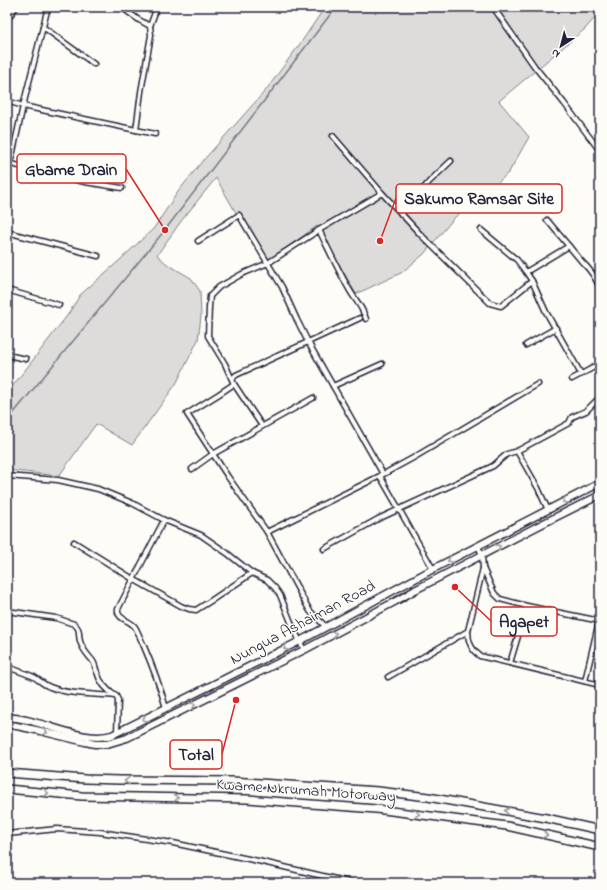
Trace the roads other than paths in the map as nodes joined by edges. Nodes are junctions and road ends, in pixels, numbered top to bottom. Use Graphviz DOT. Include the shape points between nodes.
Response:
graph roads {
  1 [pos="16,7"];
  2 [pos="42,7"];
  3 [pos="121,7"];
  4 [pos="157,7"];
  5 [pos="493,7"];
  6 [pos="47,9"];
  7 [pos="7,20"];
  8 [pos="150,26"];
  9 [pos="43,27"];
  10 [pos="94,64"];
  11 [pos="7,101"];
  12 [pos="23,106"];
  13 [pos="136,130"];
  14 [pos="155,134"];
  15 [pos="333,136"];
  16 [pos="599,147"];
  17 [pos="451,161"];
  18 [pos="8,163"];
  19 [pos="122,188"];
  20 [pos="382,193"];
  21 [pos="401,214"];
  22 [pos="547,220"];
  23 [pos="319,230"];
  24 [pos="481,230"];
  25 [pos="7,232"];
  26 [pos="198,241"];
  27 [pos="569,246"];
  28 [pos="98,256"];
  29 [pos="268,263"];
  30 [pos="526,272"];
  31 [pos="532,282"];
  32 [pos="600,288"];
  33 [pos="7,290"];
  34 [pos="59,305"];
  35 [pos="360,318"];
  36 [pos="366,319"];
  37 [pos="556,328"];
  38 [pos="308,342"];
  39 [pos="526,345"];
  40 [pos="7,354"];
  41 [pos="26,359"];
  42 [pos="382,364"];
  43 [pos="600,364"];
  44 [pos="581,374"];
  45 [pos="572,379"];
  46 [pos="233,381"];
  47 [pos="538,384"];
  48 [pos="333,386"];
  49 [pos="600,397"];
  50 [pos="312,398"];
  51 [pos="262,426"];
  52 [pos="517,451"];
  53 [pos="213,454"];
  54 [pos="192,470"];
  55 [pos="381,475"];
  56 [pos="7,476"];
  57 [pos="600,483"];
  58 [pos="600,495"];
  59 [pos="400,509"];
  60 [pos="548,510"];
  61 [pos="164,520"];
  62 [pos="267,532"];
  63 [pos="74,542"];
  64 [pos="478,546"];
  65 [pos="324,549"];
  66 [pos="482,555"];
  67 [pos="484,568"];
  68 [pos="433,569"];
  69 [pos="252,573"];
  70 [pos="133,579"];
  71 [pos="527,606"];
  72 [pos="7,611"];
  73 [pos="599,621"];
  74 [pos="326,627"];
  75 [pos="468,631"];
  76 [pos="300,641"];
  77 [pos="304,650"];
  78 [pos="510,663"];
  79 [pos="7,667"];
  80 [pos="388,677"];
  81 [pos="585,681"];
  82 [pos="600,685"];
  83 [pos="116,696"];
  84 [pos="166,708"];
  85 [pos="7,717"];
  86 [pos="7,724"];
  87 [pos="117,733"];
  88 [pos="7,773"];
  89 [pos="7,789"];
  90 [pos="600,830"];
  91 [pos="7,834"];
  92 [pos="600,847"];
  93 [pos="352,883"];
  1 -- 7 [label="street"];
  2 -- 6 [label="street"];
  3 -- 8 [label="street"];
  4 -- 8 [label="street"];
  5 -- 16 [label="street" via="535,67"];
  6 -- 9 [label="street"];
  8 -- 13 [label="street" via="151,35"];
  9 -- 10 [label="street"];
  9 -- 12 [label="street"];
  11 -- 12 [label="street"];
  12 -- 13 [label="street"];
  12 -- 18 [label="street" via="11,160"];
  13 -- 14 [label="street"];
  15 -- 20 [label="street"];
  17 -- 21 [label="street"];
  18 -- 19 [label="street" via="85,182"];
  20 -- 21 [label="street"];
  20 -- 23 [label="street"];
  21 -- 31 [label="street" via="490,304 501,306"];
  22 -- 27 [label="street"];
  23 -- 29 [label="street"];
  23 -- 36 [label="street"];
  24 -- 30 [label="street" via="517,260"];
  25 -- 28 [label="street"];
  26 -- 29 [label="street" via="239,215"];
  27 -- 30 [label="street"];
  27 -- 32 [label="street" via="589,268"];
  29 -- 38 [label="street"];
  29 -- 46 [label="street" via="218,287 210,296 208,336"];
  30 -- 31 [label="street"];
  31 -- 37 [label="street"];
  33 -- 34 [label="street"];
  35 -- 38 [label="street"];
  37 -- 39 [label="street"];
  37 -- 44 [label="street"];
  38 -- 46 [label="street" via="236,375"];
  38 -- 48 [label="street"];
  40 -- 41 [label="street"];
  42 -- 48 [label="street"];
  43 -- 44 [label="street"];
  44 -- 45 [label="street"];
  46 -- 51 [label="street"];
  46 -- 53 [label="street" via="219,394 187,414"];
  47 -- 55 [label="street"];
  48 -- 55 [label="street"];
  49 -- 52 [label="street" via="586,411"];
  50 -- 51 [label="street"];
  51 -- 53 [label="street"];
  52 -- 59 [label="street" via="504,456 486,469"];
  52 -- 60 [label="street"];
  53 -- 54 [label="street"];
  53 -- 62 [label="street"];
  55 -- 59 [label="street"];
  55 -- 62 [label="street"];
  56 -- 61 [label="street" via="58,480 98,489"];
  57 -- 60 [label="main road, Nungua Ashaiman Road, one-way"];
  66 -- 58 [label="main road, Nungua Ashaiman Road, one-way"];
  59 -- 65 [label="street" via="371,522"];
  59 -- 68 [label="street"];
  60 -- 64 [label="main road, Nungua Ashaiman Road"];
  61 -- 69 [label="street" via="201,536"];
  61 -- 70 [label="street"];
  62 -- 74 [label="street" via="306,604"];
  63 -- 70 [label="street"];
  64 -- 66 [label="street"];
  64 -- 68 [label="main road, Nungua Ashaiman Road, one-way"];
  66 -- 67 [label="street"];
  77 -- 66 [label="main road, Nungua Ashaiman Road, one-way"];
  67 -- 71 [label="street" via="496,596"];
  67 -- 75 [label="street"];
  68 -- 74 [label="main road, Nungua Ashaiman Road"];
  69 -- 70 [label="street" via="196,610 181,606"];
  69 -- 76 [label="street" via="267,580 280,595"];
  70 -- 84 [label="street" via="118,609 118,616 131,622 136,628 152,664"];
  71 -- 73 [label="street"];
  71 -- 78 [label="street"];
  72 -- 83 [label="street" via="56,618 77,625 82,645 93,660 100,682"];
  73 -- 81 [label="street"];
  74 -- 76 [label="main road, Nungua Ashaiman Road"];
  75 -- 78 [label="street" via="468,639 480,656"];
  75 -- 80 [label="street"];
  76 -- 77 [label="street"];
  76 -- 84 [label="main road, Nungua Ashaiman Road, one-way"];
  86 -- 77 [label="main road, Nungua Ashaiman Road, one-way" via="95,744 108,744 136,733"];
  78 -- 81 [label="street"];
  79 -- 83 [label="street" via="64,691"];
  81 -- 82 [label="street"];
  83 -- 87 [label="street"];
  84 -- 87 [label="main road, Nungua Ashaiman Road, one-way"];
  85 -- 87 [label="main road, Nungua Ashaiman Road" via="33,721 95,738 105,738"];
  90 -- 88 [label="highway, Kwame Nkrumah Motorway, one-way" via="538,816 378,791 232,781 119,780"];
  89 -- 92 [label="highway, Kwame Nkrumah Motorway, one-way" via="82,796 247,799 376,809 507,826"];
  91 -- 93 [label="street" via="57,829 100,832 173,843"];
}
